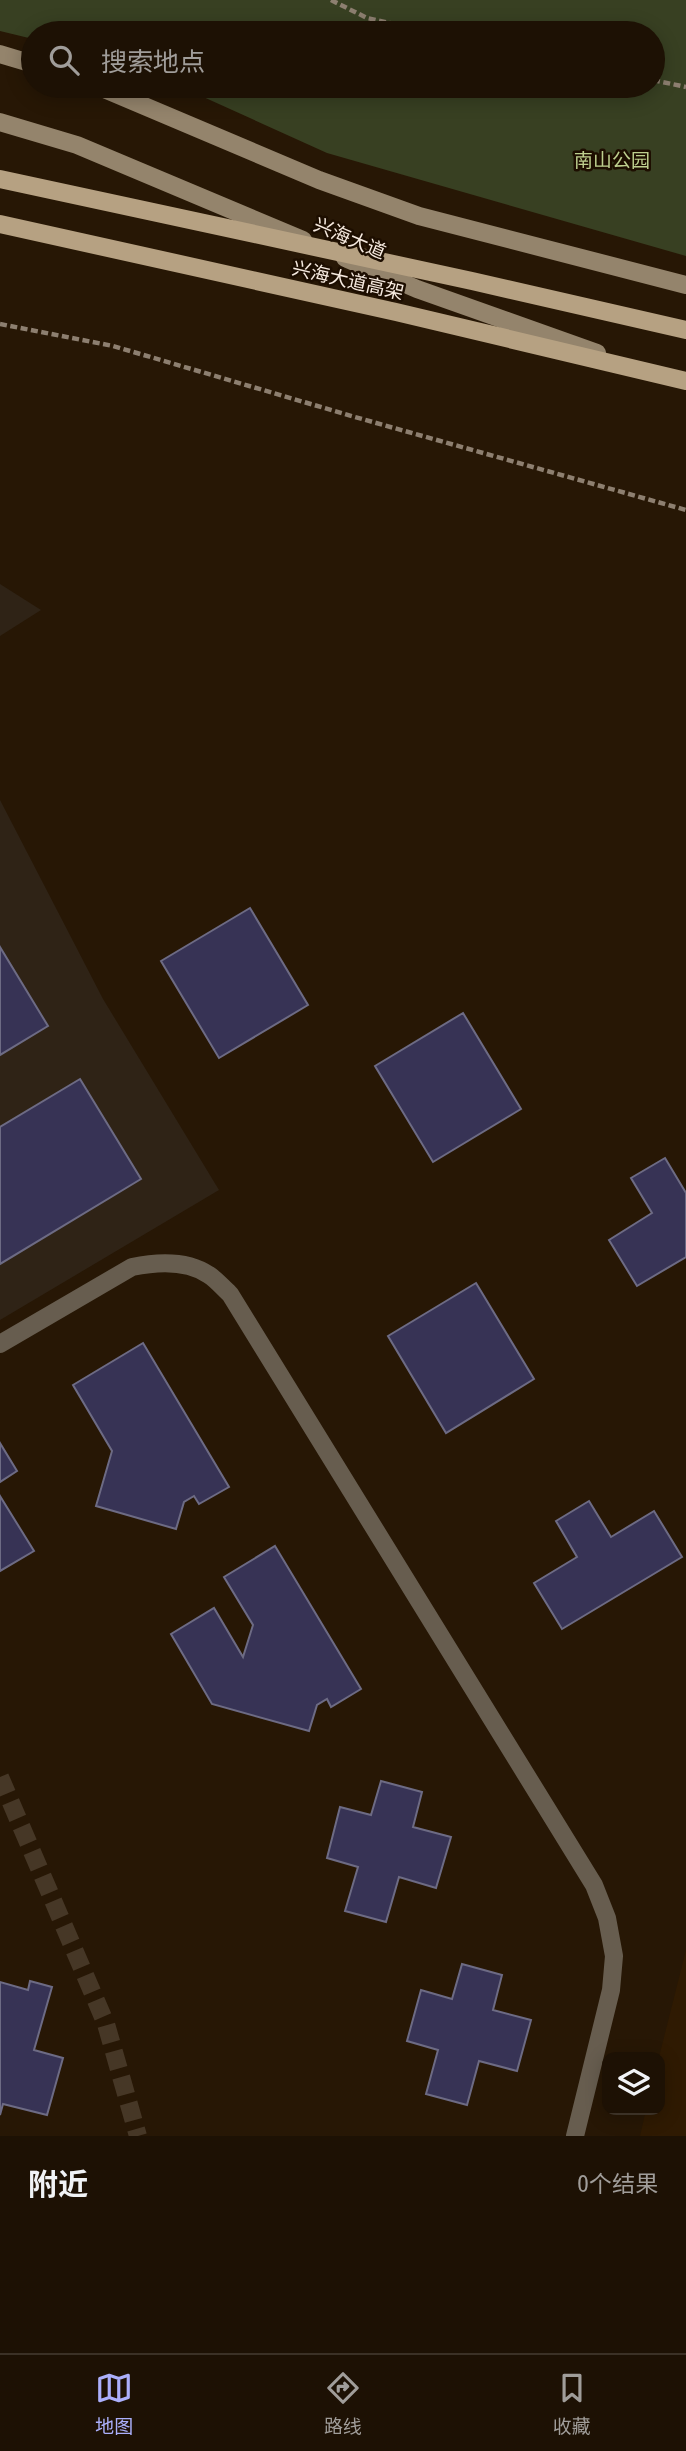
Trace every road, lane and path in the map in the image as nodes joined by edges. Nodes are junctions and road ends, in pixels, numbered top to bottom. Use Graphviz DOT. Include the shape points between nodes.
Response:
graph roads {
  1 [pos="331,0"];
  2 [pos="381,21"];
  3 [pos="0,54"];
  4 [pos="21,60"];
  5 [pos="665,83"];
  6 [pos="686,87"];
  7 [pos="125,98"];
  8 [pos="0,122"];
  9 [pos="0,179"];
  10 [pos="0,224"];
  11 [pos="686,285"];
  12 [pos="0,324"];
  13 [pos="686,330"];
  14 [pos="686,383"];
  15 [pos="686,510"];
  16 [pos="0,1344"];
  17 [pos="575,2136"];
  1 -- 2 [label="path"];
  3 -- 4 [label="street"];
  5 -- 6 [label="path"];
  7 -- 11 [label="street" via="318,180 419,216"];
  8 -- 14 [label="street, 兴海大道" via="77,145 417,289"];
  9 -- 13 [label="main road, 兴海大道高架, bridge"];
  10 -- 14 [label="main road, 兴海大道高架, bridge" via="396,312"];
  12 -- 15 [label="path" via="113,346"];
  16 -- 17 [label="street" via="132,1267 177,1264 208,1273 230,1294 594,1885 607,1918 614,1956 611,1990"];
}
